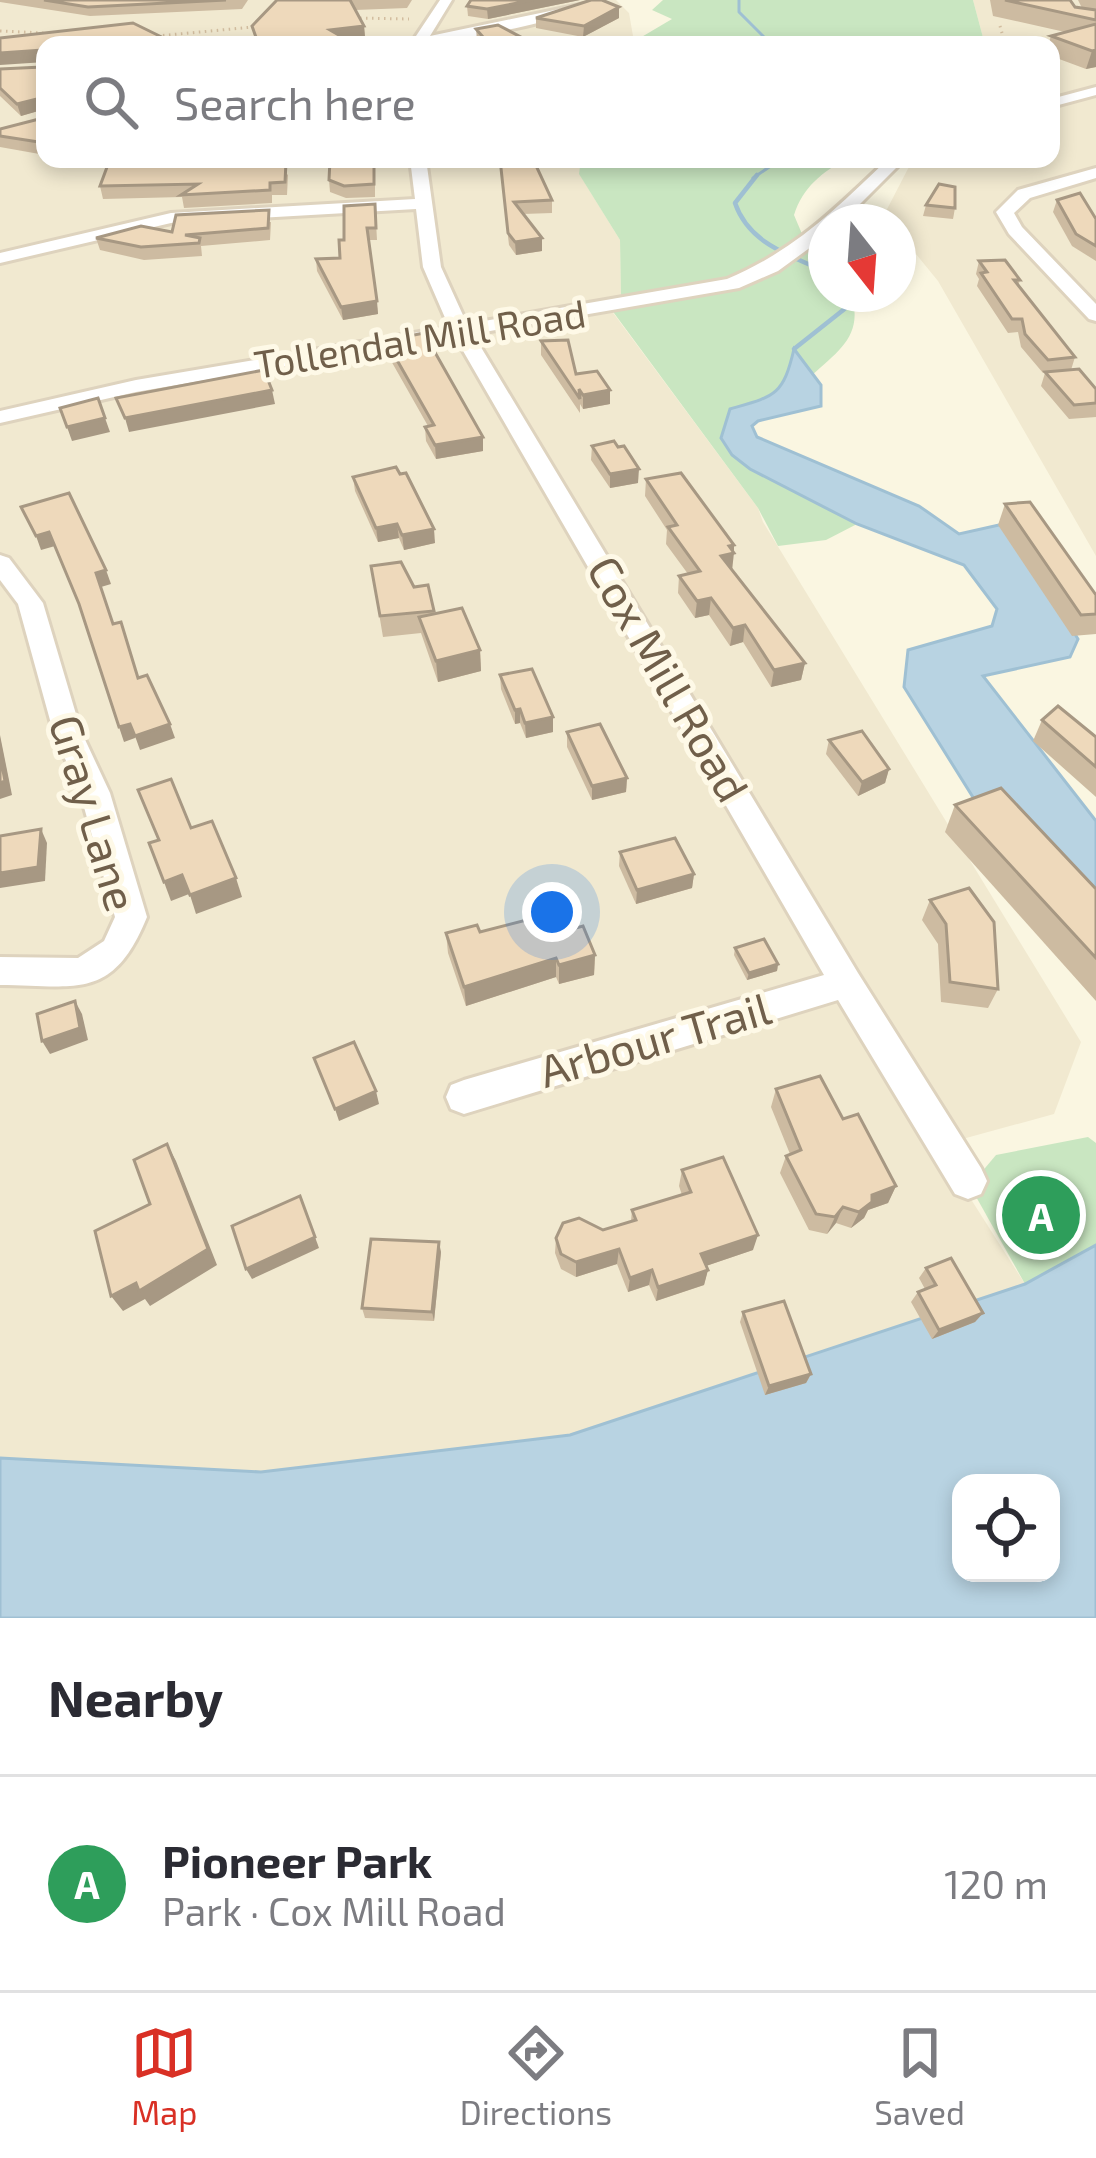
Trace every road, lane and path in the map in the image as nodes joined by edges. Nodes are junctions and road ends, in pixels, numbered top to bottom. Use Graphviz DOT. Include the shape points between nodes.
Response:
graph roads {
  1 [pos="446,0"];
  2 [pos="597,0"];
  3 [pos="347,18"];
  4 [pos="415,20"];
  5 [pos="269,24"];
  6 [pos="1000,26"];
  7 [pos="0,31"];
  8 [pos="49,33"];
  9 [pos="1002,33"];
  10 [pos="149,36"];
  11 [pos="419,36"];
  12 [pos="446,36"];
  13 [pos="1096,92"];
  14 [pos="1060,101"];
  15 [pos="419,168"];
  16 [pos="888,168"];
  17 [pos="1096,172"];
  18 [pos="422,204"];
  19 [pos="851,204"];
  20 [pos="808,242"];
  21 [pos="0,258"];
  22 [pos="1096,315"];
  23 [pos="462,330"];
  24 [pos="0,417"];
  25 [pos="0,563"];
  26 [pos="0,970"];
  27 [pos="846,983"];
  28 [pos="464,1097"];
  29 [pos="968,1181"];
  1 -- 11 [label="street"];
  2 -- 12 [label="street"];
  3 -- 4 [label="path"];
  5 -- 10 [label="path"];
  6 -- 9 [label="path"];
  7 -- 8 [label="path"];
  13 -- 14 [label="street"];
  15 -- 18 [label="street, Cox Mill Road"];
  16 -- 19 [label="street, Tollendal Mill Road"];
  17 -- 22 [label="street" via="1024,194 1005,212"];
  18 -- 21 [label="street" via="171,218"];
  18 -- 23 [label="street, Cox Mill Road" via="436,281"];
  20 -- 23 [label="street, Tollendal Mill Road" via="732,284"];
  23 -- 24 [label="street, Tollendal Mill Road"];
  23 -- 27 [label="street, Cox Mill Road"];
  25 -- 26 [label="street, Gray Lane" via="30,603 131,917 117,950 83,972"];
  27 -- 28 [label="street, Arbour Trail"];
  27 -- 29 [label="street, Cox Mill Road"];
}
